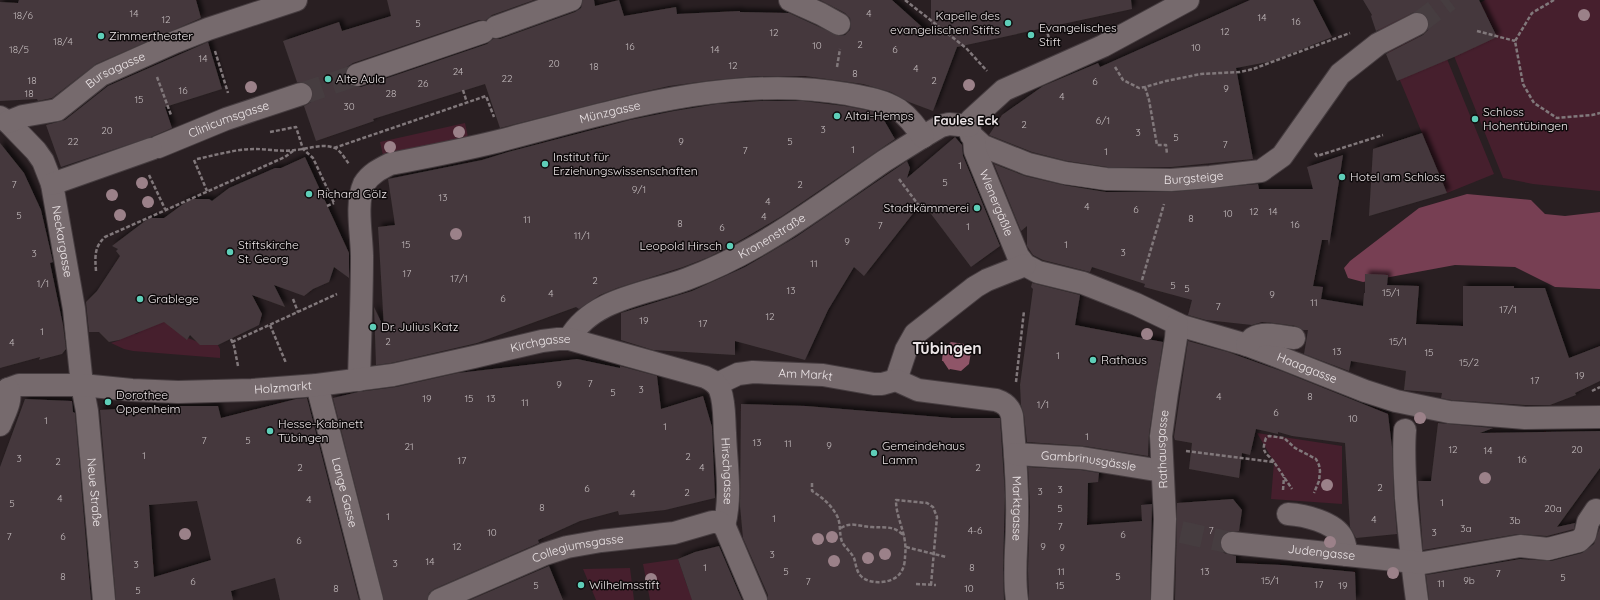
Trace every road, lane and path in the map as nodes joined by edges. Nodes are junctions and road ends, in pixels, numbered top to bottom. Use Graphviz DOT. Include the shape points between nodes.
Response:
graph roads {
  1 [pos="296,0"];
  2 [pos="571,0"];
  3 [pos="790,0"];
  4 [pos="905,0"];
  5 [pos="1188,0"];
  6 [pos="1554,0"];
  7 [pos="1417,24"];
  8 [pos="1477,30"];
  9 [pos="840,33"];
  10 [pos="1328,41"];
  11 [pos="1515,41"];
  12 [pos="216,55"];
  13 [pos="1112,62"];
  14 [pos="837,68"];
  15 [pos="988,72"];
  16 [pos="357,75"];
  17 [pos="157,79"];
  18 [pos="1145,87"];
  19 [pos="463,90"];
  20 [pos="228,94"];
  21 [pos="301,94"];
  22 [pos="467,103"];
  23 [pos="490,107"];
  24 [pos="168,108"];
  25 [pos="1600,113"];
  26 [pos="4,119"];
  27 [pos="972,132"];
  28 [pos="270,133"];
  29 [pos="1383,135"];
  30 [pos="923,137"];
  31 [pos="1166,145"];
  32 [pos="304,148"];
  33 [pos="334,148"];
  34 [pos="293,151"];
  35 [pos="152,155"];
  36 [pos="1316,156"];
  37 [pos="194,160"];
  38 [pos="187,161"];
  39 [pos="367,180"];
  40 [pos="1171,180"];
  41 [pos="52,184"];
  42 [pos="206,191"];
  43 [pos="912,196"];
  44 [pos="334,203"];
  45 [pos="327,206"];
  46 [pos="337,208"];
  47 [pos="165,209"];
  48 [pos="923,211"];
  49 [pos="1025,265"];
  50 [pos="96,271"];
  51 [pos="361,284"];
  52 [pos="293,299"];
  53 [pos="1136,304"];
  54 [pos="1024,311"];
  55 [pos="298,312"];
  56 [pos="1177,324"];
  57 [pos="270,325"];
  58 [pos="1294,338"];
  59 [pos="569,339"];
  60 [pos="1247,345"];
  61 [pos="279,346"];
  62 [pos="237,360"];
  63 [pos="360,380"];
  64 [pos="896,380"];
  65 [pos="317,384"];
  66 [pos="717,384"];
  67 [pos="82,385"];
  68 [pos="4,387"];
  69 [pos="1012,416"];
  70 [pos="1600,417"];
  71 [pos="0,425"];
  72 [pos="1405,430"];
  73 [pos="1161,448"];
  74 [pos="1015,454"];
  75 [pos="1274,462"];
  76 [pos="1162,472"];
  77 [pos="812,483"];
  78 [pos="1295,493"];
  79 [pos="1309,495"];
  80 [pos="1596,510"];
  81 [pos="1288,514"];
  82 [pos="724,526"];
  83 [pos="841,529"];
  84 [pos="905,537"];
  85 [pos="1232,543"];
  86 [pos="906,547"];
  87 [pos="1347,555"];
  88 [pos="946,557"];
  89 [pos="1411,563"];
  90 [pos="916,584"];
  91 [pos="931,586"];
  92 [pos="936,586"];
  93 [pos="104,600"];
  94 [pos="372,600"];
  95 [pos="439,600"];
  96 [pos="756,600"];
  97 [pos="1017,600"];
  98 [pos="1162,600"];
  99 [pos="1417,600"];
  1 -- 26 [label="street, Bursagasse" via="208,29 101,75 57,110"];
  2 -- 16 [label="street"];
  3 -- 9 [label="street" via="821,14"];
  4 -- 15 [label="path" via="966,48"];
  5 -- 27 [label="street" via="1103,46 1004,90 974,116"];
  6 -- 11 [label="path" via="1532,13"];
  7 -- 40 [label="street, Burgsteige" via="1378,44 1340,74 1282,156 1261,171"];
  8 -- 11 [label="path"];
  9 -- 14 [label="path"];
  10 -- 18 [label="path" via="1254,69 1201,74"];
  11 -- 25 [label="path" via="1523,84 1534,103 1557,118"];
  12 -- 20 [label="path"];
  13 -- 18 [label="path" via="1123,80 1139,88"];
  17 -- 24 [label="path"];
  18 -- 31 [label="path" via="1157,145"];
  19 -- 22 [label="path"];
  21 -- 35 [label="street, Clinicumsgasse" via="226,119"];
  22 -- 23 [label="path" via="486,96"];
  22 -- 33 [label="path"];
  26 -- 41 [label="street, Neckargasse" via="36,151"];
  27 -- 30 [label="street, Kronenstraße" via="945,124"];
  27 -- 40 [label="street, Burgsteige" via="983,146 1028,164 1065,173 1106,179"];
  27 -- 49 [label="street, Wienergäßle" via="975,151 1018,256"];
  28 -- 32 [label="path" via="296,127"];
  29 -- 36 [label="path"];
  30 -- 39 [label="street, Münzgasse" via="913,123 898,110 864,97 783,88 733,90 635,107 390,164 373,173"];
  30 -- 59 [label="street, Kronenstraße" via="755,248 686,279 600,309 583,320"];
  32 -- 33 [label="path"];
  32 -- 34 [label="path"];
  32 -- 44 [label="path" via="314,158"];
  33 -- 39 [label="path" via="341,153 354,172"];
  34 -- 37 [label="path" via="254,148"];
  34 -- 42 [label="path" via="285,157"];
  35 -- 41 [label="street, Clinicumsgasse"];
  35 -- 47 [label="path"];
  37 -- 38 [label="path"];
  37 -- 42 [label="path"];
  39 -- 51 [label="street" via="360,206"];
  40 -- 53 [label="path"];
  41 -- 67 [label="street, Neckargasse" via="74,309"];
  42 -- 47 [label="path"];
  43 -- 48 [label="path"];
  44 -- 45 [label="path"];
  44 -- 46 [label="path"];
  47 -- 50 [label="path" via="99,242 95,254"];
  49 -- 53 [label="street, Haaggasse" via="1038,272 1084,283"];
  49 -- 64 [label="street" via="975,287 915,334 906,350"];
  51 -- 55 [label="path"];
  51 -- 63 [label="street"];
  52 -- 55 [label="path"];
  53 -- 56 [label="street, Haaggasse"];
  54 -- 69 [label="path"];
  55 -- 57 [label="path"];
  56 -- 60 [label="street, Haaggasse"];
  56 -- 73 [label="street, Rathausgasse" via="1162,421"];
  57 -- 61 [label="path"];
  57 -- 62 [label="path" via="232,341"];
  58 -- 60 [label="street" via="1266,335 1254,338"];
  59 -- 63 [label="street, Kirchgasse" via="542,341 431,367"];
  59 -- 66 [label="street, Kirchgasse" via="704,377"];
  60 -- 70 [label="street, Haaggasse" via="1365,391 1411,405 1449,412 1526,418"];
  63 -- 65 [label="street, Holzmarkt"];
  64 -- 66 [label="street, Am Markt" via="874,384 823,375 753,372 738,374"];
  64 -- 69 [label="street" via="918,390 996,400 1007,406"];
  65 -- 67 [label="street, Holzmarkt" via="252,390 178,392"];
  65 -- 94 [label="street, Lange Gasse"];
  66 -- 82 [label="street, Hirschgasse" via="722,399 728,482"];
  67 -- 68 [label="street, Holzmarkt"];
  67 -- 93 [label="street, Neue Straße" via="87,411"];
  68 -- 71 [label="street" via="10,395"];
  69 -- 74 [label="street, Marktgasse"];
  72 -- 89 [label="street" via="1404,465"];
  73 -- 75 [label="path"];
  73 -- 76 [label="street, Rathausgasse"];
  74 -- 76 [label="street, Gambrinusgässle" via="1082,458"];
  74 -- 97 [label="street, Marktgasse" via="1018,503 1015,582"];
  75 -- 78 [label="path"];
  75 -- 79 [label="path" via="1265,454 1263,448 1269,436 1284,438 1295,448 1316,460 1319,465 1319,481 1313,494"];
  76 -- 98 [label="street, Rathausgasse" via="1173,531"];
  77 -- 83 [label="path" via="812,490 824,498 836,514"];
  80 -- 89 [label="street, Judengasse" via="1588,522 1585,535 1579,541 1543,549 1520,546 1431,562"];
  81 -- 87 [label="street" via="1304,515 1328,524 1342,536"];
  82 -- 95 [label="street, Collegiumsgasse" via="719,522 708,522 674,533 568,547 545,554"];
  82 -- 96 [label="street"];
  83 -- 84 [label="path" via="851,524 886,526 897,530"];
  83 -- 86 [label="path" via="843,545 854,558 861,576 869,581 888,581 898,576 902,571"];
  84 -- 86 [label="path"];
  84 -- 91 [label="path" via="896,509 896,500 927,503 933,507 937,517"];
  85 -- 87 [label="street, Judengasse"];
  86 -- 88 [label="path, bridge"];
  87 -- 89 [label="street, Judengasse"];
  89 -- 99 [label="street"];
  90 -- 91 [label="path"];
  91 -- 92 [label="path"];
}
